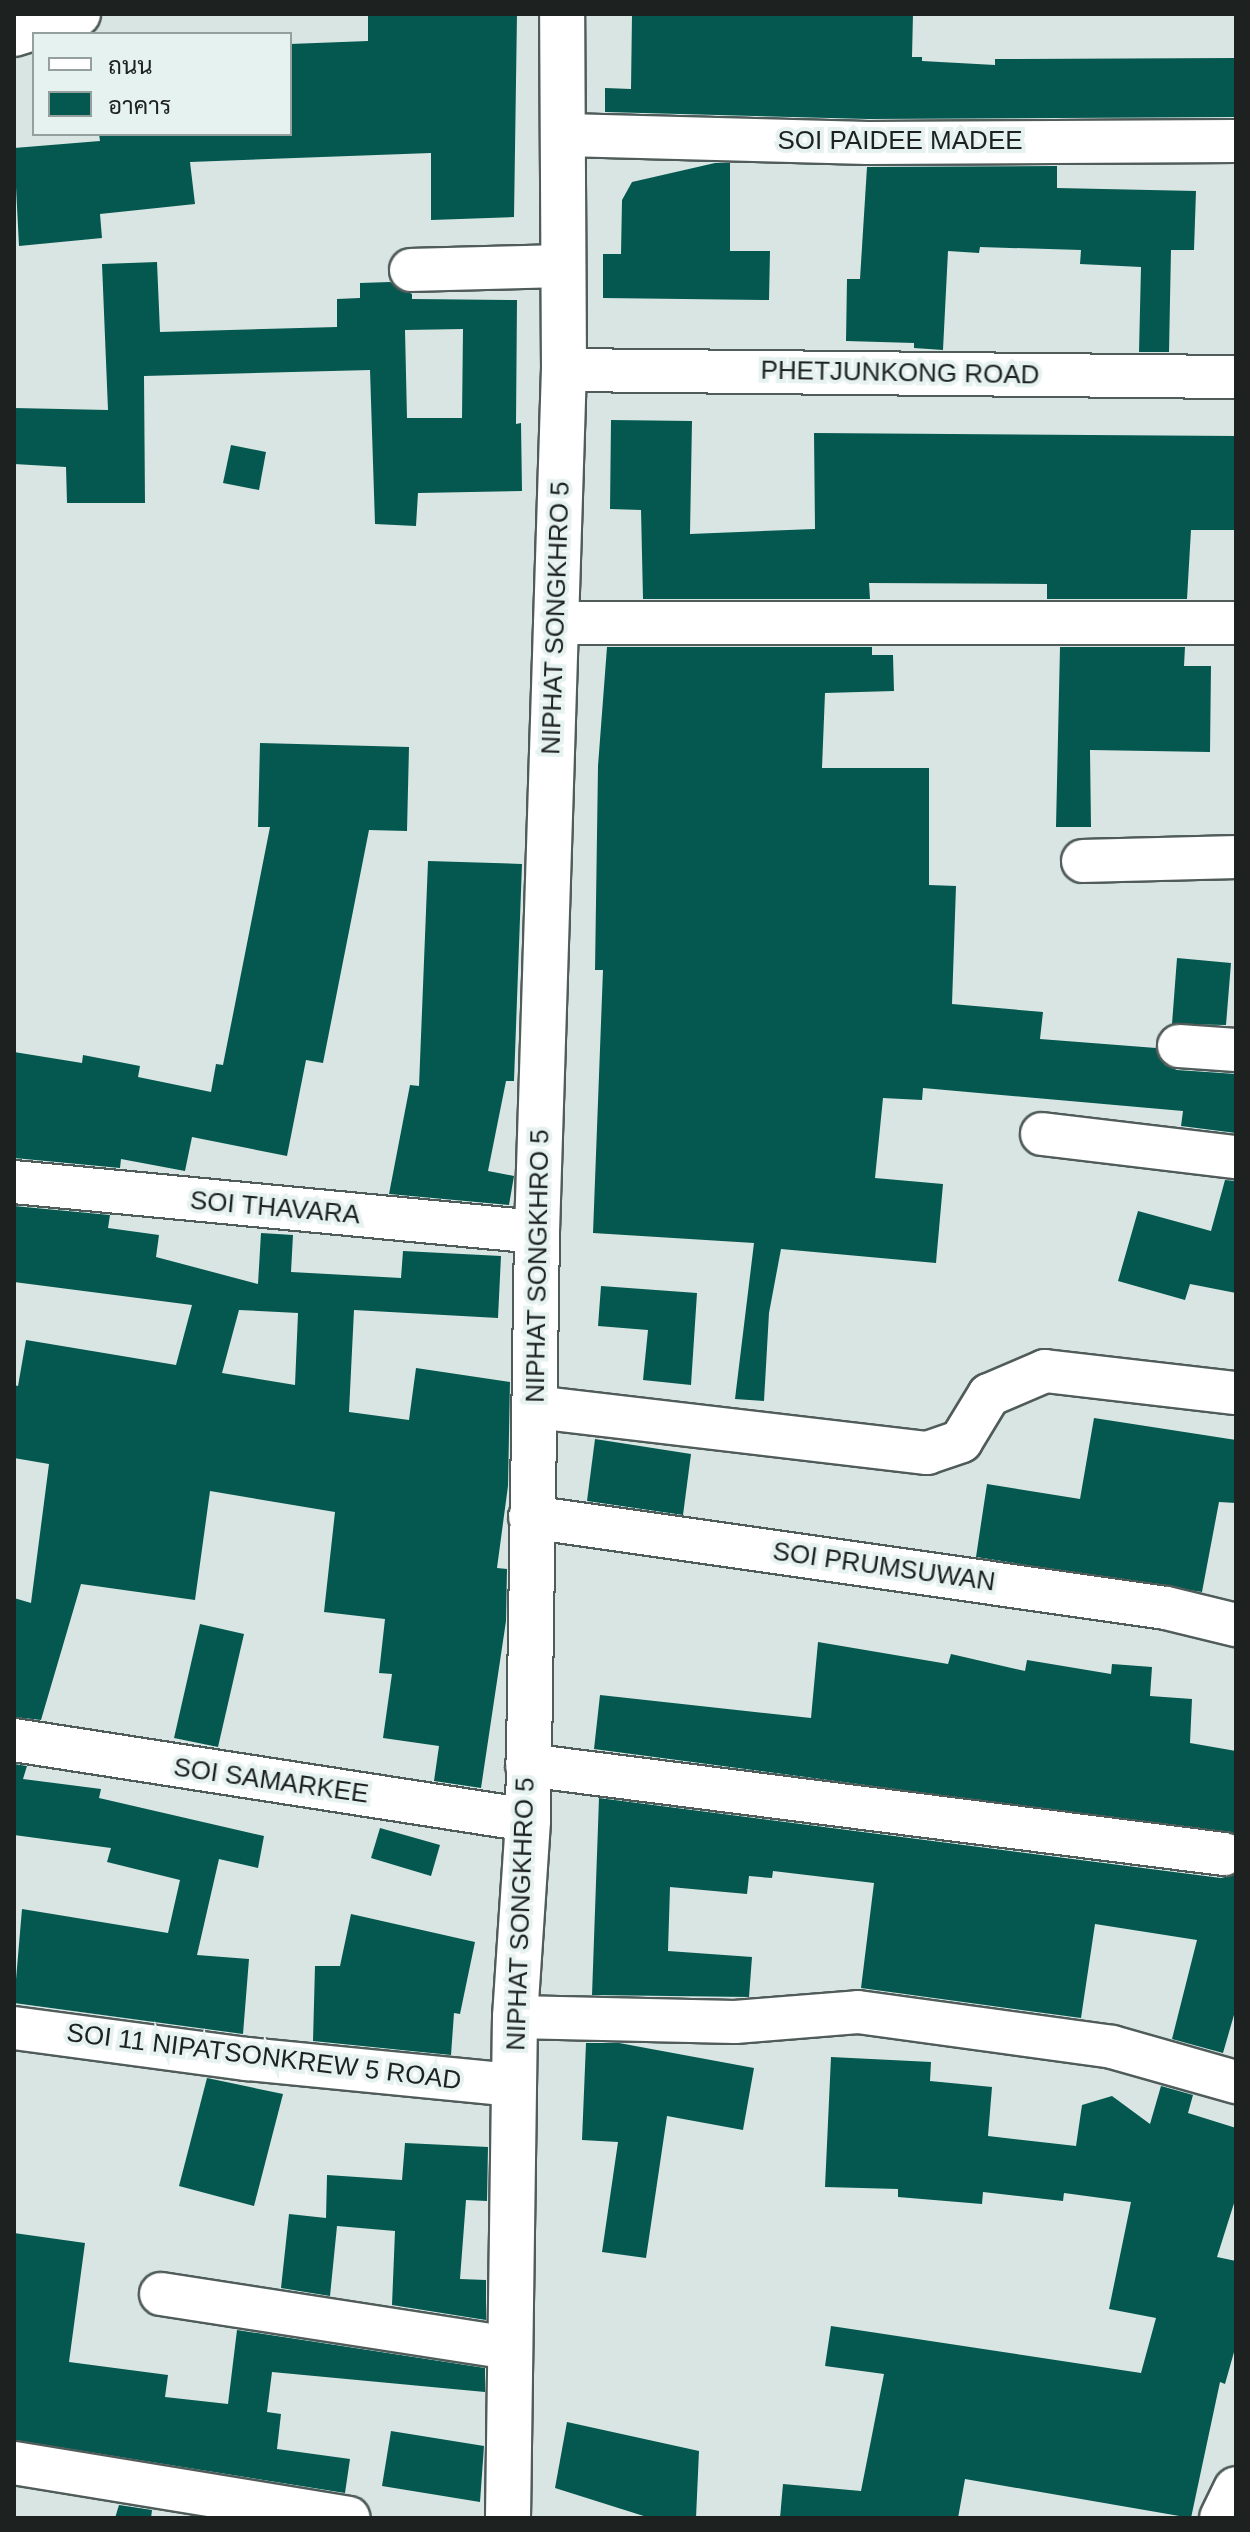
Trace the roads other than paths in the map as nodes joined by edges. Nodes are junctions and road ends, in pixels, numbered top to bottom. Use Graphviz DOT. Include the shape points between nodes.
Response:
graph roads {
  1 [pos="78,14"];
  2 [pos="562,14"];
  3 [pos="14,34"];
  4 [pos="565,135"];
  5 [pos="1236,141"];
  6 [pos="561,266"];
  7 [pos="411,270"];
  8 [pos="564,370"];
  9 [pos="1236,377"];
  10 [pos="555,623"];
  11 [pos="1236,623"];
  12 [pos="1236,857"];
  13 [pos="1083,861"];
  14 [pos="1179,1046"];
  15 [pos="1236,1050"];
  16 [pos="1042,1134"];
  17 [pos="1236,1157"];
  18 [pos="14,1182"];
  19 [pos="537,1232"];
  20 [pos="1236,1393"];
  21 [pos="535,1407"];
  22 [pos="530,1517"];
  23 [pos="1236,1625"];
  24 [pos="14,1740"];
  25 [pos="527,1765"];
  26 [pos="528,1820"];
  27 [pos="1224,1854"];
  28 [pos="515,2017"];
  29 [pos="14,2028"];
  30 [pos="1236,2082"];
  31 [pos="514,2085"];
  32 [pos="161,2294"];
  33 [pos="510,2348"];
  34 [pos="14,2463"];
  35 [pos="1236,2489"];
  36 [pos="349,2518"];
  37 [pos="508,2518"];
  38 [pos="1222,2518"];
  1 -- 3 [label="street"];
  2 -- 4 [label="street, NIPHAT SONGKHRO 5"];
  4 -- 5 [label="street, SOI PAIDEE MADEE" via="868,143"];
  4 -- 6 [label="street, NIPHAT SONGKHRO 5"];
  6 -- 7 [label="street"];
  6 -- 8 [label="street, NIPHAT SONGKHRO 5"];
  8 -- 9 [label="street, PHETJUNKONG ROAD"];
  8 -- 10 [label="street, NIPHAT SONGKHRO 5"];
  10 -- 11 [label="street"];
  10 -- 19 [label="street, NIPHAT SONGKHRO 5"];
  12 -- 13 [label="street"];
  14 -- 15 [label="street"];
  16 -- 17 [label="street"];
  18 -- 19 [label="street, SOI THAVARA"];
  19 -- 21 [label="street, NIPHAT SONGKHRO 5"];
  20 -- 21 [label="street" via="1045,1371 989,1395 961,1441 927,1453"];
  21 -- 22 [label="street, NIPHAT SONGKHRO 5"];
  22 -- 23 [label="street, SOI PRUMSUWAN" via="1166,1608"];
  22 -- 25 [label="street, NIPHAT SONGKHRO 5"];
  24 -- 26 [label="street, SOI SAMARKEE"];
  25 -- 26 [label="street, NIPHAT SONGKHRO 5"];
  25 -- 27 [label="street"];
  26 -- 28 [label="street, NIPHAT SONGKHRO 5"];
  28 -- 30 [label="street" via="735,2022 858,2012 1112,2047"];
  28 -- 31 [label="street, NIPHAT SONGKHRO 5"];
  29 -- 31 [label="street, SOI 11 NIPATSONKREW 5 ROAD" via="247,2059"];
  31 -- 33 [label="street, NIPHAT SONGKHRO 5"];
  32 -- 33 [label="street"];
  33 -- 37 [label="street, NIPHAT SONGKHRO 5"];
  34 -- 36 [label="street"];
  35 -- 38 [label="street"];
}
